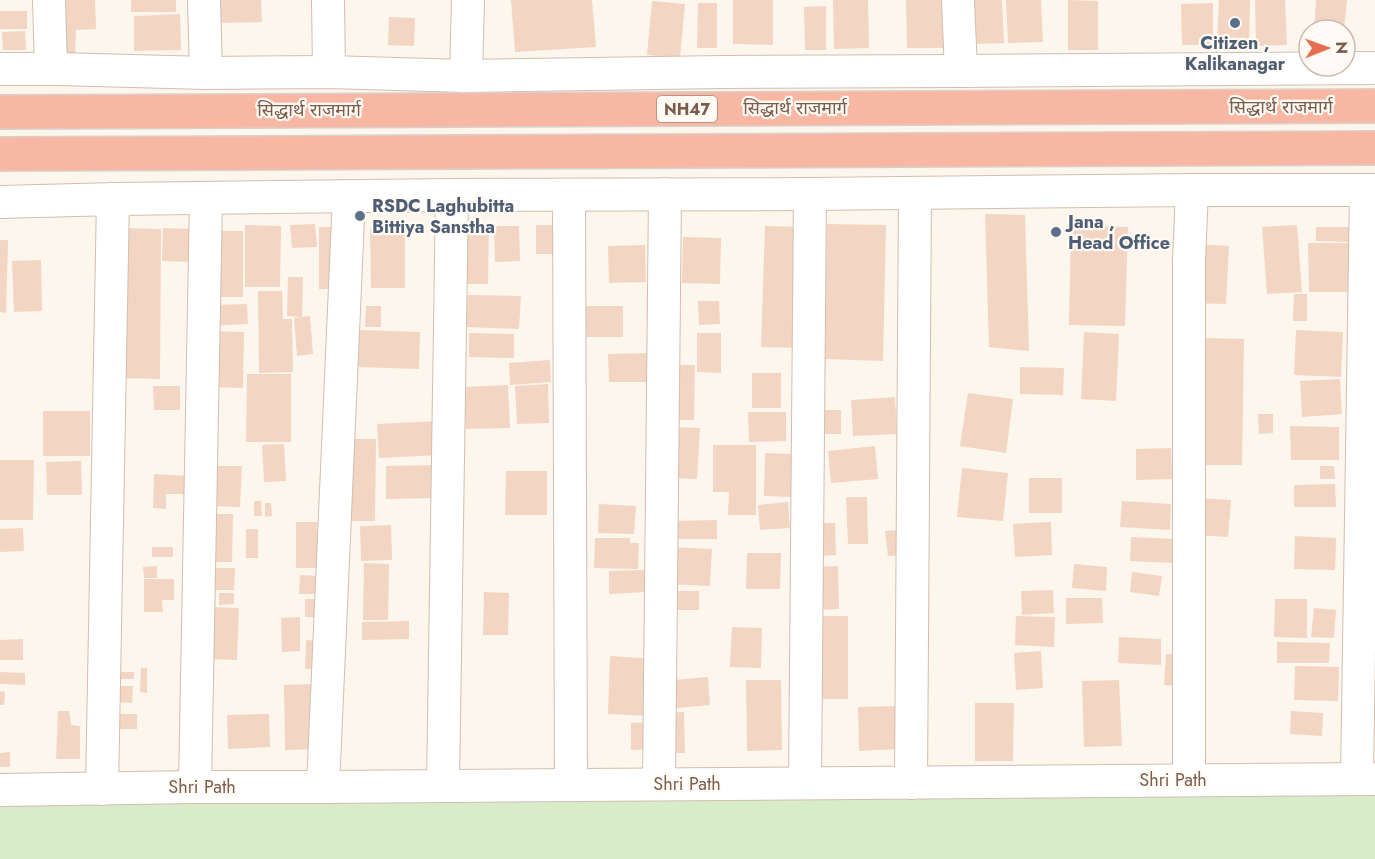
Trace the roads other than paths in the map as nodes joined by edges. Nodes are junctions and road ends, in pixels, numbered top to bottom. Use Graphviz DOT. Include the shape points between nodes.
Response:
graph roads {
  1 [pos="49,0"];
  2 [pos="204,0"];
  3 [pos="328,0"];
  4 [pos="468,0"];
  5 [pos="958,0"];
  6 [pos="1375,68"];
  7 [pos="0,69"];
  8 [pos="51,69"];
  9 [pos="960,71"];
  10 [pos="329,72"];
  11 [pos="206,73"];
  12 [pos="466,76"];
  13 [pos="1375,106"];
  14 [pos="0,112"];
  15 [pos="1375,148"];
  16 [pos="0,154"];
  17 [pos="1192,190"];
  18 [pos="1370,191"];
  19 [pos="915,193"];
  20 [pos="665,194"];
  21 [pos="810,194"];
  22 [pos="452,195"];
  23 [pos="569,195"];
  24 [pos="349,196"];
  25 [pos="206,198"];
  26 [pos="112,199"];
  27 [pos="0,202"];
  28 [pos="1366,779"];
  29 [pos="1189,780"];
  30 [pos="805,783"];
  31 [pos="911,783"];
  32 [pos="659,784"];
  33 [pos="571,785"];
  34 [pos="443,786"];
  35 [pos="195,787"];
  36 [pos="323,787"];
  37 [pos="102,789"];
  38 [pos="0,790"];
  1 -- 8 [label="street"];
  2 -- 11 [label="street"];
  3 -- 10 [label="street"];
  4 -- 12 [label="street"];
  5 -- 9 [label="street"];
  6 -- 9 [label="street"];
  7 -- 8 [label="street"];
  8 -- 11 [label="street"];
  9 -- 12 [label="street"];
  10 -- 11 [label="street"];
  10 -- 12 [label="street"];
  13 -- 14 [label="highway, सिद्धार्थ राजमार्ग / NH47"];
  15 -- 16 [label="highway"];
  17 -- 18 [label="street"];
  17 -- 19 [label="street"];
  17 -- 29 [label="street"];
  18 -- 28 [label="street"];
  19 -- 21 [label="street"];
  19 -- 31 [label="street"];
  20 -- 21 [label="street"];
  20 -- 23 [label="street"];
  20 -- 32 [label="street"];
  21 -- 30 [label="street"];
  22 -- 23 [label="street"];
  22 -- 24 [label="street"];
  22 -- 34 [label="street"];
  23 -- 33 [label="street"];
  24 -- 25 [label="street"];
  24 -- 36 [label="street"];
  25 -- 26 [label="street"];
  25 -- 35 [label="street"];
  26 -- 27 [label="street"];
  26 -- 37 [label="street"];
  28 -- 29 [label="street, Shri Path"];
  29 -- 31 [label="street, Shri Path"];
  30 -- 31 [label="street, Shri Path"];
  30 -- 32 [label="street, Shri Path"];
  32 -- 33 [label="street, Shri Path"];
  33 -- 34 [label="street, Shri Path"];
  34 -- 36 [label="street, Shri Path"];
  35 -- 36 [label="street, Shri Path"];
  35 -- 37 [label="street, Shri Path"];
  37 -- 38 [label="street, Shri Path"];
}
